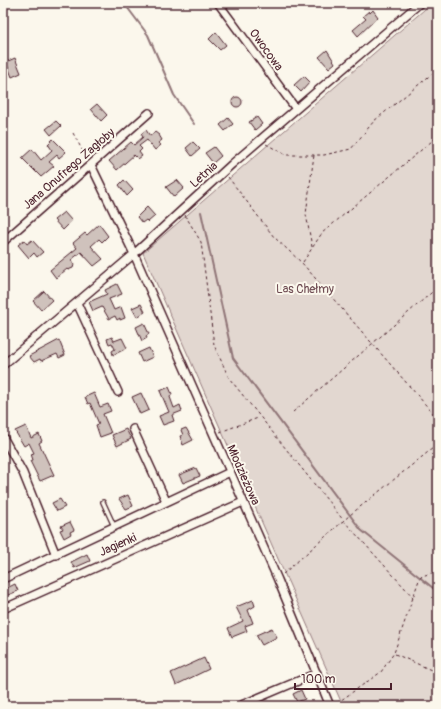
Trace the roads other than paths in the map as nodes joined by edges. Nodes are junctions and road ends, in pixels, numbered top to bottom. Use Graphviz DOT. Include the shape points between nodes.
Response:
graph roads {
  1 [pos="218,3"];
  2 [pos="420,3"];
  3 [pos="296,109"];
  4 [pos="149,113"];
  5 [pos="91,165"];
  6 [pos="3,242"];
  7 [pos="134,254"];
  8 [pos="77,303"];
  9 [pos="3,365"];
  10 [pos="118,392"];
  11 [pos="134,429"];
  12 [pos="3,438"];
  13 [pos="230,472"];
  14 [pos="166,501"];
  15 [pos="103,502"];
  16 [pos="243,502"];
  17 [pos="114,526"];
  18 [pos="56,555"];
  19 [pos="3,578"];
  20 [pos="3,609"];
  21 [pos="317,673"];
  22 [pos="333,705"];
  23 [pos="239,706"];
  1 -- 3 [label="street, Owocowa"];
  2 -- 3 [label="street, Letnia"];
  3 -- 7 [label="street, Letnia"];
  4 -- 5 [label="street, Jana Onufrego Zagłoby"];
  5 -- 6 [label="street, Jana Onufrego Zagłoby"];
  5 -- 7 [label="street, Młodzieżowa"];
  7 -- 8 [label="street, Letnia"];
  7 -- 13 [label="street, Młodzieżowa"];
  8 -- 9 [label="street, Letnia"];
  8 -- 10 [label="street"];
  11 -- 14 [label="street"];
  12 -- 18 [label="street" via="23,473"];
  13 -- 14 [label="street"];
  13 -- 16 [label="street, Młodzieżowa"];
  14 -- 17 [label="street"];
  15 -- 17 [label="lane"];
  16 -- 20 [label="street, Jagienki"];
  16 -- 21 [label="street, Młodzieżowa"];
  17 -- 18 [label="street"];
  18 -- 19 [label="street"];
  21 -- 22 [label="street, Młodzieżowa"];
  21 -- 23 [label="street"];
}
